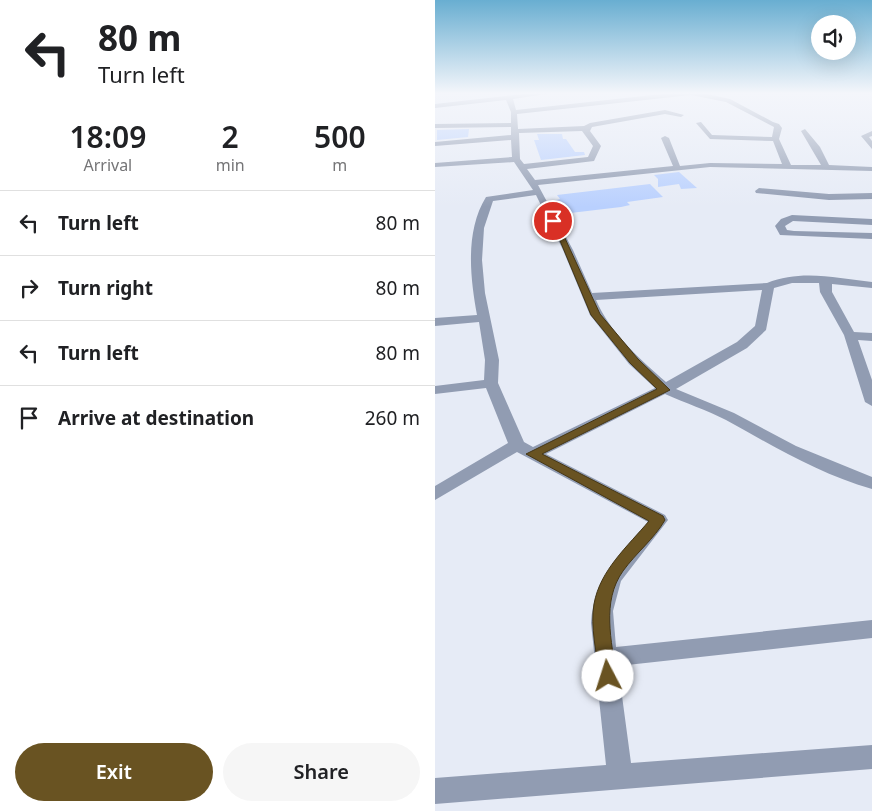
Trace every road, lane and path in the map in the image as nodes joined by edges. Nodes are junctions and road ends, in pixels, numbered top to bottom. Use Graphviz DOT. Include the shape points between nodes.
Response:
graph roads {
  1 [pos="470,131"];
  2 [pos="516,131"];
  3 [pos="588,131"];
  4 [pos="705,131"];
  5 [pos="777,131"];
  6 [pos="805,131"];
  7 [pos="872,133"];
  8 [pos="665,138"];
  9 [pos="775,139"];
  10 [pos="435,144"];
  11 [pos="872,147"];
  12 [pos="519,163"];
  13 [pos="435,165"];
  14 [pos="787,166"];
  15 [pos="677,167"];
  16 [pos="827,168"];
  17 [pos="872,169"];
  18 [pos="535,188"];
  19 [pos="759,191"];
  20 [pos="872,196"];
  21 [pos="872,222"];
  22 [pos="872,236"];
  23 [pos="826,282"];
  24 [pos="872,285"];
  25 [pos="769,286"];
  26 [pos="588,298"];
  27 [pos="483,318"];
  28 [pos="435,322"];
  29 [pos="849,335"];
  30 [pos="872,338"];
  31 [pos="491,383"];
  32 [pos="435,390"];
  33 [pos="665,390"];
  34 [pos="872,402"];
  35 [pos="524,450"];
  36 [pos="872,483"];
  37 [pos="435,494"];
  38 [pos="872,629"];
  39 [pos="606,658"];
  40 [pos="872,757"];
  41 [pos="620,776"];
  42 [pos="435,791"];
  1 -- 10 [label="street"];
  2 -- 12 [label="street"];
  3 -- 12 [label="street" via="597,146 591,159"];
  4 -- 9 [label="street" via="710,137"];
  5 -- 9 [label="street"];
  6 -- 16 [label="street"];
  7 -- 11 [label="street" via="865,136"];
  8 -- 15 [label="street"];
  9 -- 14 [label="street"];
  12 -- 13 [label="street"];
  12 -- 18 [label="street"];
  14 -- 15 [label="street"];
  14 -- 16 [label="street"];
  15 -- 18 [label="street"];
  16 -- 17 [label="street"];
  18 -- 26 [label="street" via="568,250"];
  18 -- 27 [label="street" via="488,201 479,227 477,247"];
  19 -- 20 [label="street" via="785,196"];
  21 -- 22 [label="street" via="792,218 780,226 784,233"];
  23 -- 24 [label="street"];
  23 -- 25 [label="street" via="806,277"];
  23 -- 29 [label="street" via="826,292"];
  25 -- 26 [label="street"];
  25 -- 33 [label="street" via="761,327 743,345"];
  26 -- 33 [label="street" via="602,323 634,361"];
  27 -- 28 [label="street"];
  27 -- 31 [label="street" via="494,370"];
  29 -- 30 [label="street"];
  29 -- 34 [label="street"];
  31 -- 32 [label="street"];
  31 -- 35 [label="street"];
  33 -- 35 [label="street"];
  33 -- 36 [label="street" via="729,416 790,450"];
  35 -- 37 [label="street"];
  35 -- 39 [label="street" via="659,520 618,567 607,586 602,604"];
  38 -- 39 [label="street"];
  39 -- 41 [label="street"];
  40 -- 41 [label="street"];
  41 -- 42 [label="street"];
}
